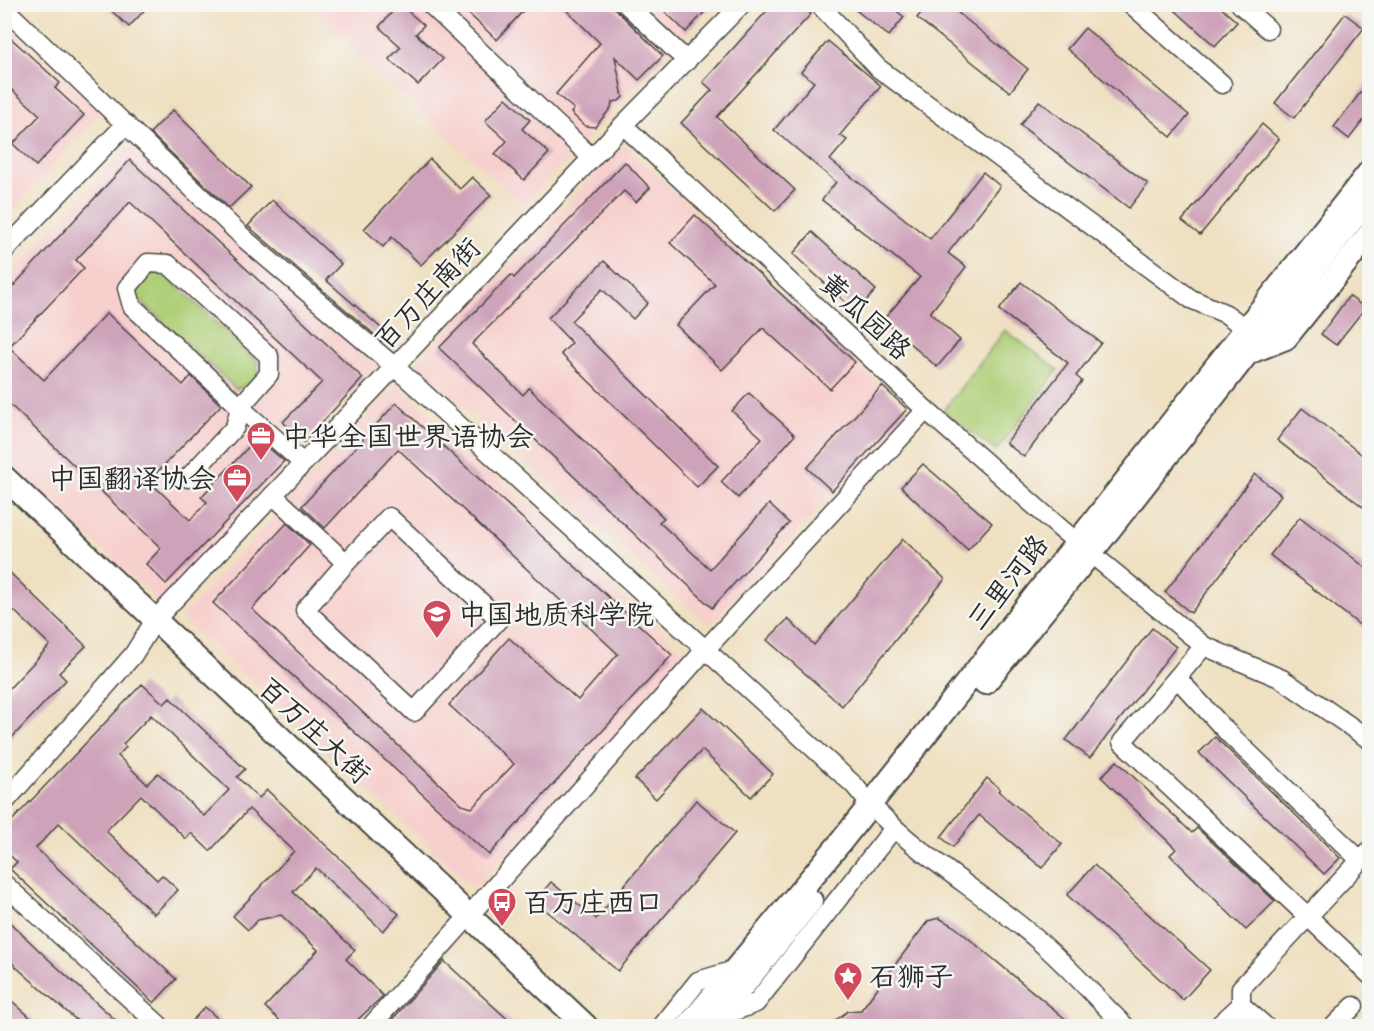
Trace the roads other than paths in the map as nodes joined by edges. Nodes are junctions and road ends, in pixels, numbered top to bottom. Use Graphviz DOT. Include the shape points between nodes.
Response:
graph roads {
  1 [pos="430,4"];
  2 [pos="626,4"];
  3 [pos="742,4"];
  4 [pos="819,4"];
  5 [pos="1131,4"];
  6 [pos="1240,4"];
  7 [pos="4,8"];
  8 [pos="1268,29"];
  9 [pos="687,61"];
  10 [pos="1222,84"];
  11 [pos="126,124"];
  12 [pos="623,125"];
  13 [pos="592,158"];
  14 [pos="1370,171"];
  15 [pos="1370,197"];
  16 [pos="1370,233"];
  17 [pos="4,251"];
  18 [pos="1245,328"];
  19 [pos="1247,353"];
  20 [pos="395,367"];
  21 [pos="240,407"];
  22 [pos="926,410"];
  23 [pos="303,464"];
  24 [pos="4,477"];
  25 [pos="188,477"];
  26 [pos="273,495"];
  27 [pos="1084,548"];
  28 [pos="346,563"];
  29 [pos="155,621"];
  30 [pos="1204,646"];
  31 [pos="705,650"];
  32 [pos="1177,678"];
  33 [pos="1370,740"];
  34 [pos="4,803"];
  35 [pos="881,815"];
  36 [pos="1365,855"];
  37 [pos="4,884"];
  38 [pos="1307,917"];
  39 [pos="470,918"];
  40 [pos="735,970"];
  41 [pos="1370,975"];
  42 [pos="1241,1005"];
  43 [pos="1354,1006"];
  44 [pos="715,1022"];
  45 [pos="160,1026"];
  46 [pos="371,1026"];
  47 [pos="586,1026"];
  48 [pos="662,1026"];
  49 [pos="688,1026"];
  50 [pos="1125,1026"];
  51 [pos="1218,1026"];
  52 [pos="1265,1026"];
  53 [pos="1334,1026"];
  1 -- 13 [label="street"];
  2 -- 9 [label="street"];
  3 -- 9 [label="street, 百万庄南街"];
  4 -- 18 [label="street" via="878,68 1191,299 1226,314"];
  5 -- 10 [label="street"];
  6 -- 8 [label="street"];
  7 -- 11 [label="street"];
  9 -- 12 [label="street, 百万庄南街"];
  11 -- 17 [label="street"];
  11 -- 20 [label="street" via="247,241"];
  12 -- 13 [label="street, 百万庄南街"];
  12 -- 22 [label="street, 黄瓜园路"];
  13 -- 20 [label="street, 百万庄南街"];
  14 -- 18 [label="main road, 三里河路"];
  15 -- 19 [label="main road, 三里河路"];
  16 -- 19 [label="main road" via="1286,338"];
  18 -- 27 [label="main road, 三里河路"];
  19 -- 27 [label="main road, 三里河路"];
  20 -- 23 [label="street, 百万庄南街"];
  20 -- 31 [label="street"];
  21 -- 21 [label="street" via="132,306 127,288 148,263 168,264 269,356 268,374"];
  21 -- 23 [label="street"];
  21 -- 25 [label="street" via="235,427"];
  22 -- 27 [label="street, 黄瓜园路"];
  22 -- 31 [label="street"];
  23 -- 26 [label="street, 百万庄南街"];
  24 -- 29 [label="main road, 百万庄大街"];
  26 -- 28 [label="street"];
  26 -- 29 [label="street, 百万庄南街"];
  27 -- 30 [label="street, 黄瓜园路"];
  27 -- 35 [label="main road, 三里河路"];
  28 -- 28 [label="street" via="389,517 499,619 414,712 304,610"];
  29 -- 34 [label="street, 百万庄南街" via="133,655"];
  29 -- 39 [label="main road, 百万庄大街"];
  30 -- 32 [label="street"];
  30 -- 33 [label="street, 黄瓜园路" via="1282,679"];
  31 -- 35 [label="street"];
  31 -- 39 [label="street"];
  32 -- 36 [label="street" via="1228,733"];
  32 -- 38 [label="street" via="1122,742"];
  35 -- 40 [label="main road, 三里河路"];
  35 -- 44 [label="main road, 三里河路"];
  35 -- 50 [label="street" via="1040,942"];
  36 -- 38 [label="street"];
  37 -- 45 [label="street"];
  38 -- 41 [label="street"];
  38 -- 42 [label="street" via="1241,988"];
  39 -- 46 [label="street"];
  39 -- 47 [label="main road, 百万庄大街"];
  40 -- 48 [label="street" via="698,981"];
  40 -- 49 [label="main road, 三里河路"];
  42 -- 51 [label="street"];
  42 -- 52 [label="street"];
  43 -- 53 [label="street"];
}
